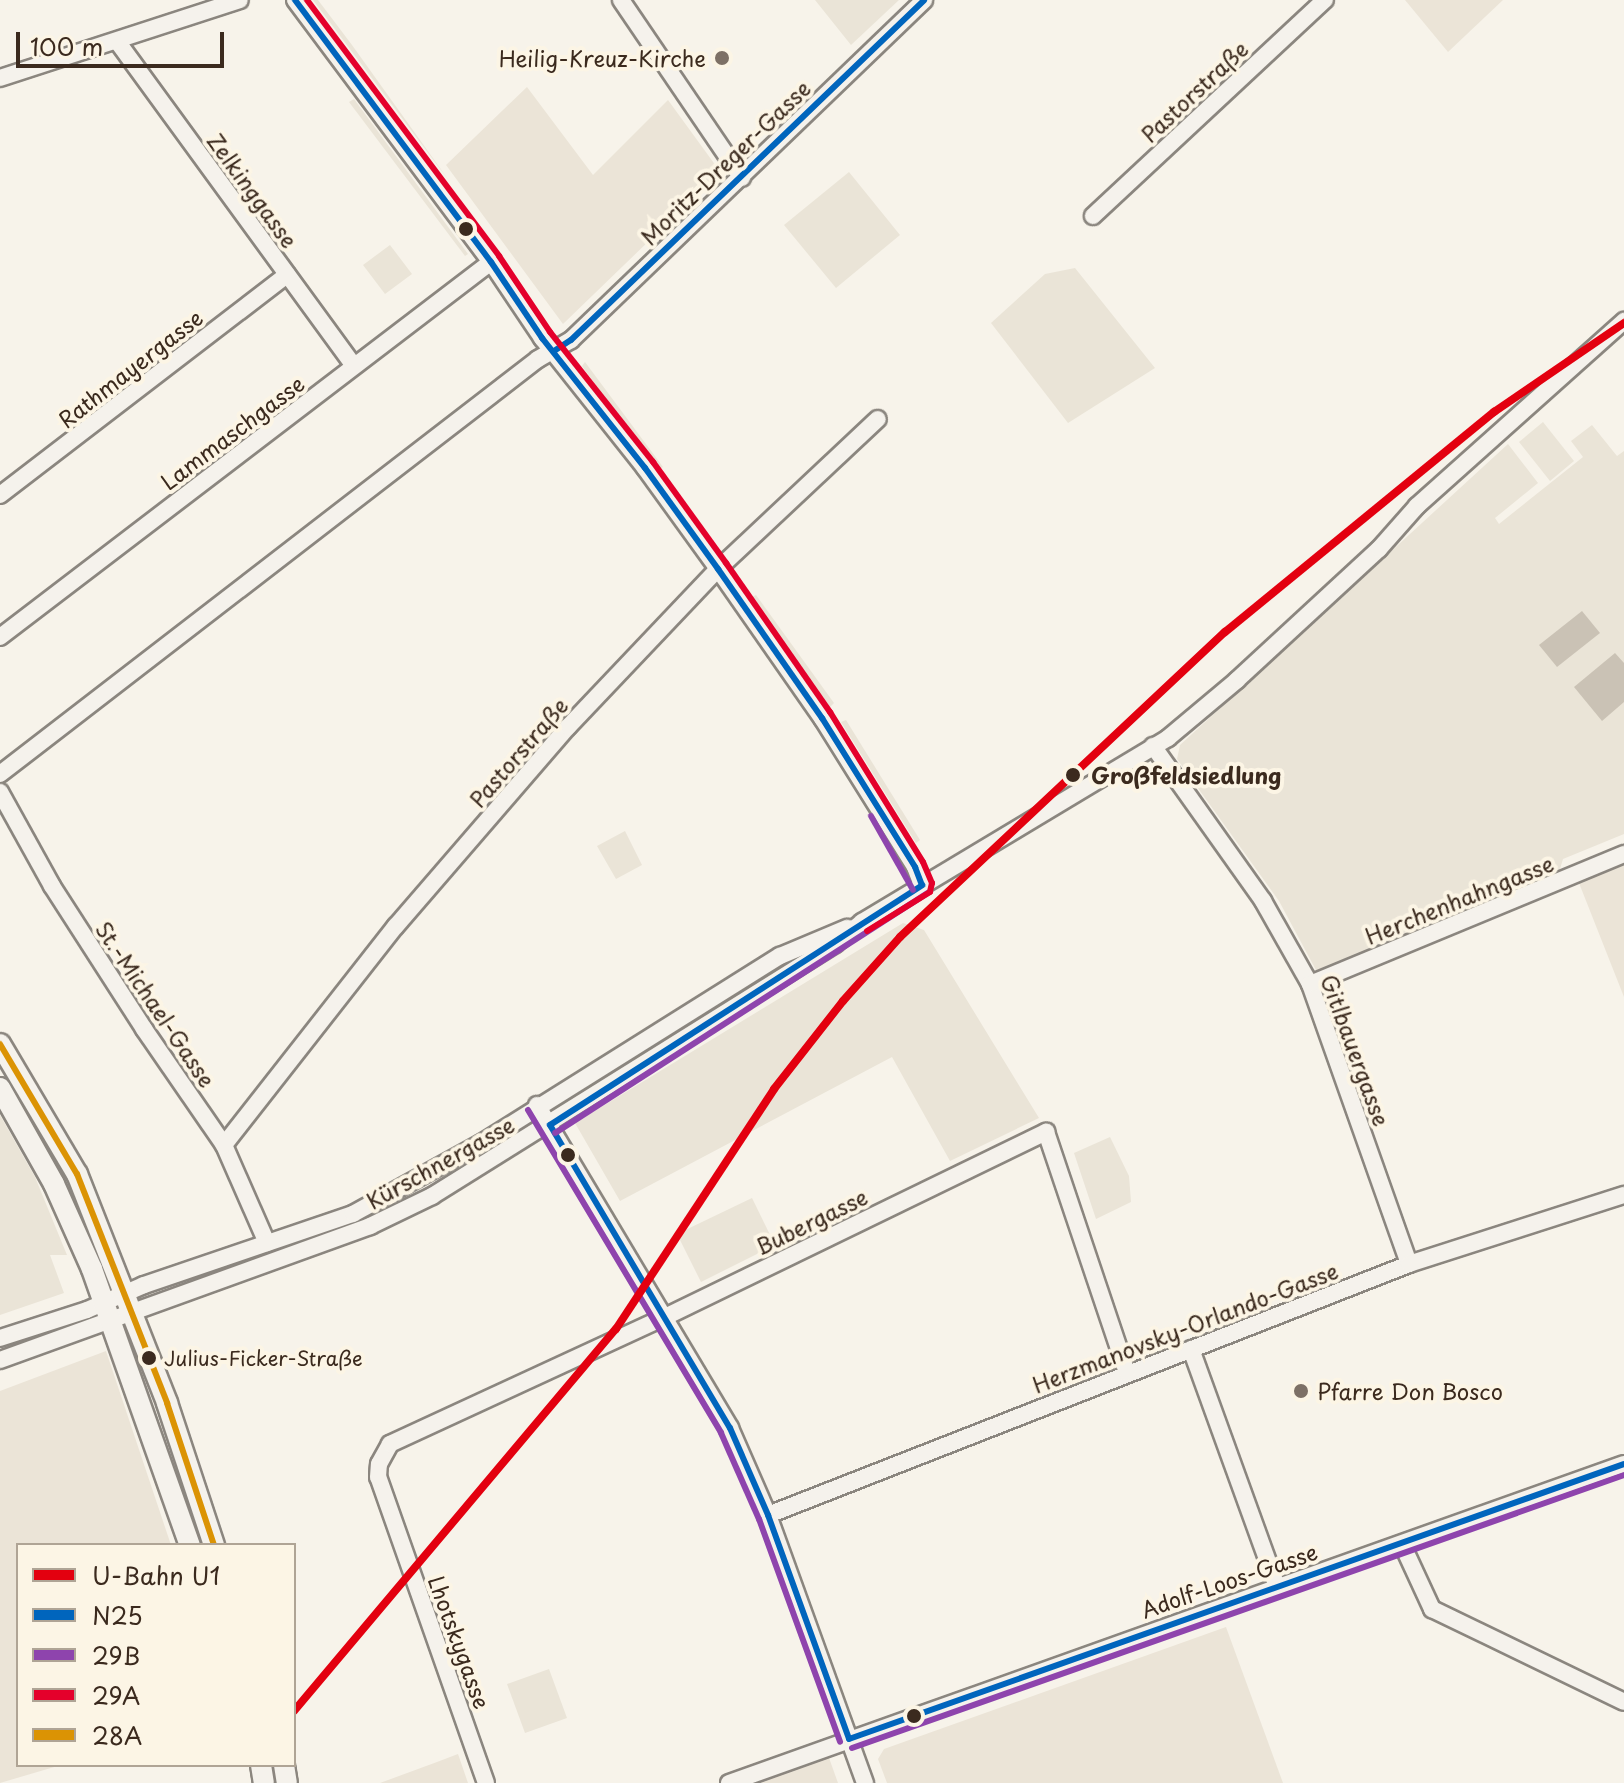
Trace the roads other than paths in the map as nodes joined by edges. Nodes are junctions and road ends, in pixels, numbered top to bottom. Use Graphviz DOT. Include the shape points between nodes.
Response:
graph roads {
  1 [pos="240,0"];
  2 [pos="295,0"];
  3 [pos="621,0"];
  4 [pos="924,0"];
  5 [pos="1325,0"];
  6 [pos="117,41"];
  7 [pos="0,78"];
  8 [pos="742,178"];
  9 [pos="1093,216"];
  10 [pos="491,262"];
  11 [pos="287,275"];
  12 [pos="1624,321"];
  13 [pos="554,351"];
  14 [pos="354,366"];
  15 [pos="878,419"];
  16 [pos="0,495"];
  17 [pos="718,569"];
  18 [pos="0,637"];
  19 [pos="1153,746"];
  20 [pos="0,774"];
  21 [pos="0,792"];
  22 [pos="1624,854"];
  23 [pos="922,885"];
  24 [pos="862,922"];
  25 [pos="1310,984"];
  26 [pos="0,1044"];
  27 [pos="0,1088"];
  28 [pos="537,1105"];
  29 [pos="550,1125"];
  30 [pos="224,1145"];
  31 [pos="1624,1195"];
  32 [pos="267,1243"];
  33 [pos="1409,1264"];
  34 [pos="125,1292"];
  35 [pos="107,1313"];
  36 [pos="133,1313"];
  37 [pos="665,1317"];
  38 [pos="0,1338"];
  39 [pos="1191,1349"];
  40 [pos="0,1360"];
  41 [pos="1127,1373"];
  42 [pos="1624,1464"];
  43 [pos="377,1470"];
  44 [pos="768,1515"];
  45 [pos="189,1543"];
  46 [pos="213,1543"];
  47 [pos="1402,1544"];
  48 [pos="1277,1586"];
  49 [pos="1624,1702"];
  50 [pos="849,1739"];
  51 [pos="486,1783"];
  52 [pos="729,1783"];
  53 [pos="865,1783"];
  1 -- 6 [label="street"];
  2 -- 10 [label="street"];
  3 -- 8 [label="street"];
  4 -- 8 [label="street, Moritz-Dreger-Gasse"];
  5 -- 9 [label="street, Pastorstraße"];
  6 -- 7 [label="street"];
  6 -- 11 [label="street, Zelkinggasse"];
  8 -- 13 [label="street, Moritz-Dreger-Gasse"];
  10 -- 13 [label="street"];
  10 -- 14 [label="street, Lammaschgasse"];
  11 -- 14 [label="street, Zelkinggasse"];
  11 -- 16 [label="street, Rathmayergasse"];
  12 -- 19 [label="street, Kürschnergasse" via="1417,506 1379,549 1237,680"];
  13 -- 17 [label="street"];
  13 -- 20 [label="street, Moritz-Dreger-Gasse"];
  14 -- 18 [label="street, Lammaschgasse"];
  15 -- 17 [label="street, Pastorstraße"];
  17 -- 23 [label="street" via="822,718"];
  17 -- 30 [label="street, Pastorstraße" via="568,727 396,926"];
  19 -- 23 [label="street, Kürschnergasse"];
  19 -- 25 [label="street, Gitlbauergasse" via="1263,901"];
  21 -- 30 [label="street, St.-Michael-Gasse" via="60,899"];
  22 -- 25 [label="street, Herchenhahngasse"];
  23 -- 24 [label="street, Kürschnergasse"];
  24 -- 28 [label="street, Kürschnergasse" via="780,956"];
  24 -- 29 [label="street, Kürschnergasse"];
  25 -- 33 [label="street, Gitlbauergasse"];
  26 -- 34 [label="main road" via="77,1174"];
  27 -- 35 [label="main road" via="54,1184"];
  28 -- 29 [label="street"];
  28 -- 32 [label="street, Kürschnergasse" via="422,1179 353,1214"];
  29 -- 36 [label="street, Kürschnergasse" via="432,1196 370,1226"];
  29 -- 37 [label="street"];
  30 -- 32 [label="street, St.-Michael-Gasse"];
  31 -- 33 [label="street, Herzmanovsky-Orlando-Gasse"];
  32 -- 34 [label="street, Kürschnergasse"];
  33 -- 39 [label="street, Herzmanovsky-Orlando-Gasse"];
  34 -- 35 [label="street, Kürschnergasse"];
  34 -- 36 [label="main road"];
  35 -- 36 [label="street, Kürschnergasse"];
  35 -- 38 [label="street, Kürschnergasse"];
  35 -- 40 [label="street, Kürschnergasse"];
  35 -- 45 [label="main road"];
  36 -- 46 [label="main road"];
  37 -- 41 [label="street, Bubergasse" via="1046,1132"];
  37 -- 43 [label="street, Bubergasse" via="390,1444"];
  37 -- 44 [label="street" via="730,1428"];
  39 -- 41 [label="street, Herzmanovsky-Orlando-Gasse"];
  39 -- 48 [label="street"];
  41 -- 44 [label="street, Herzmanovsky-Orlando-Gasse"];
  42 -- 47 [label="street, Adolf-Loos-Gasse"];
  43 -- 51 [label="street, Lhotskygasse"];
  44 -- 50 [label="street"];
  47 -- 48 [label="street, Adolf-Loos-Gasse"];
  47 -- 49 [label="street" via="1432,1609"];
  48 -- 50 [label="street, Adolf-Loos-Gasse"];
  50 -- 52 [label="street, Adolf-Loos-Gasse"];
  50 -- 53 [label="street"];
}
